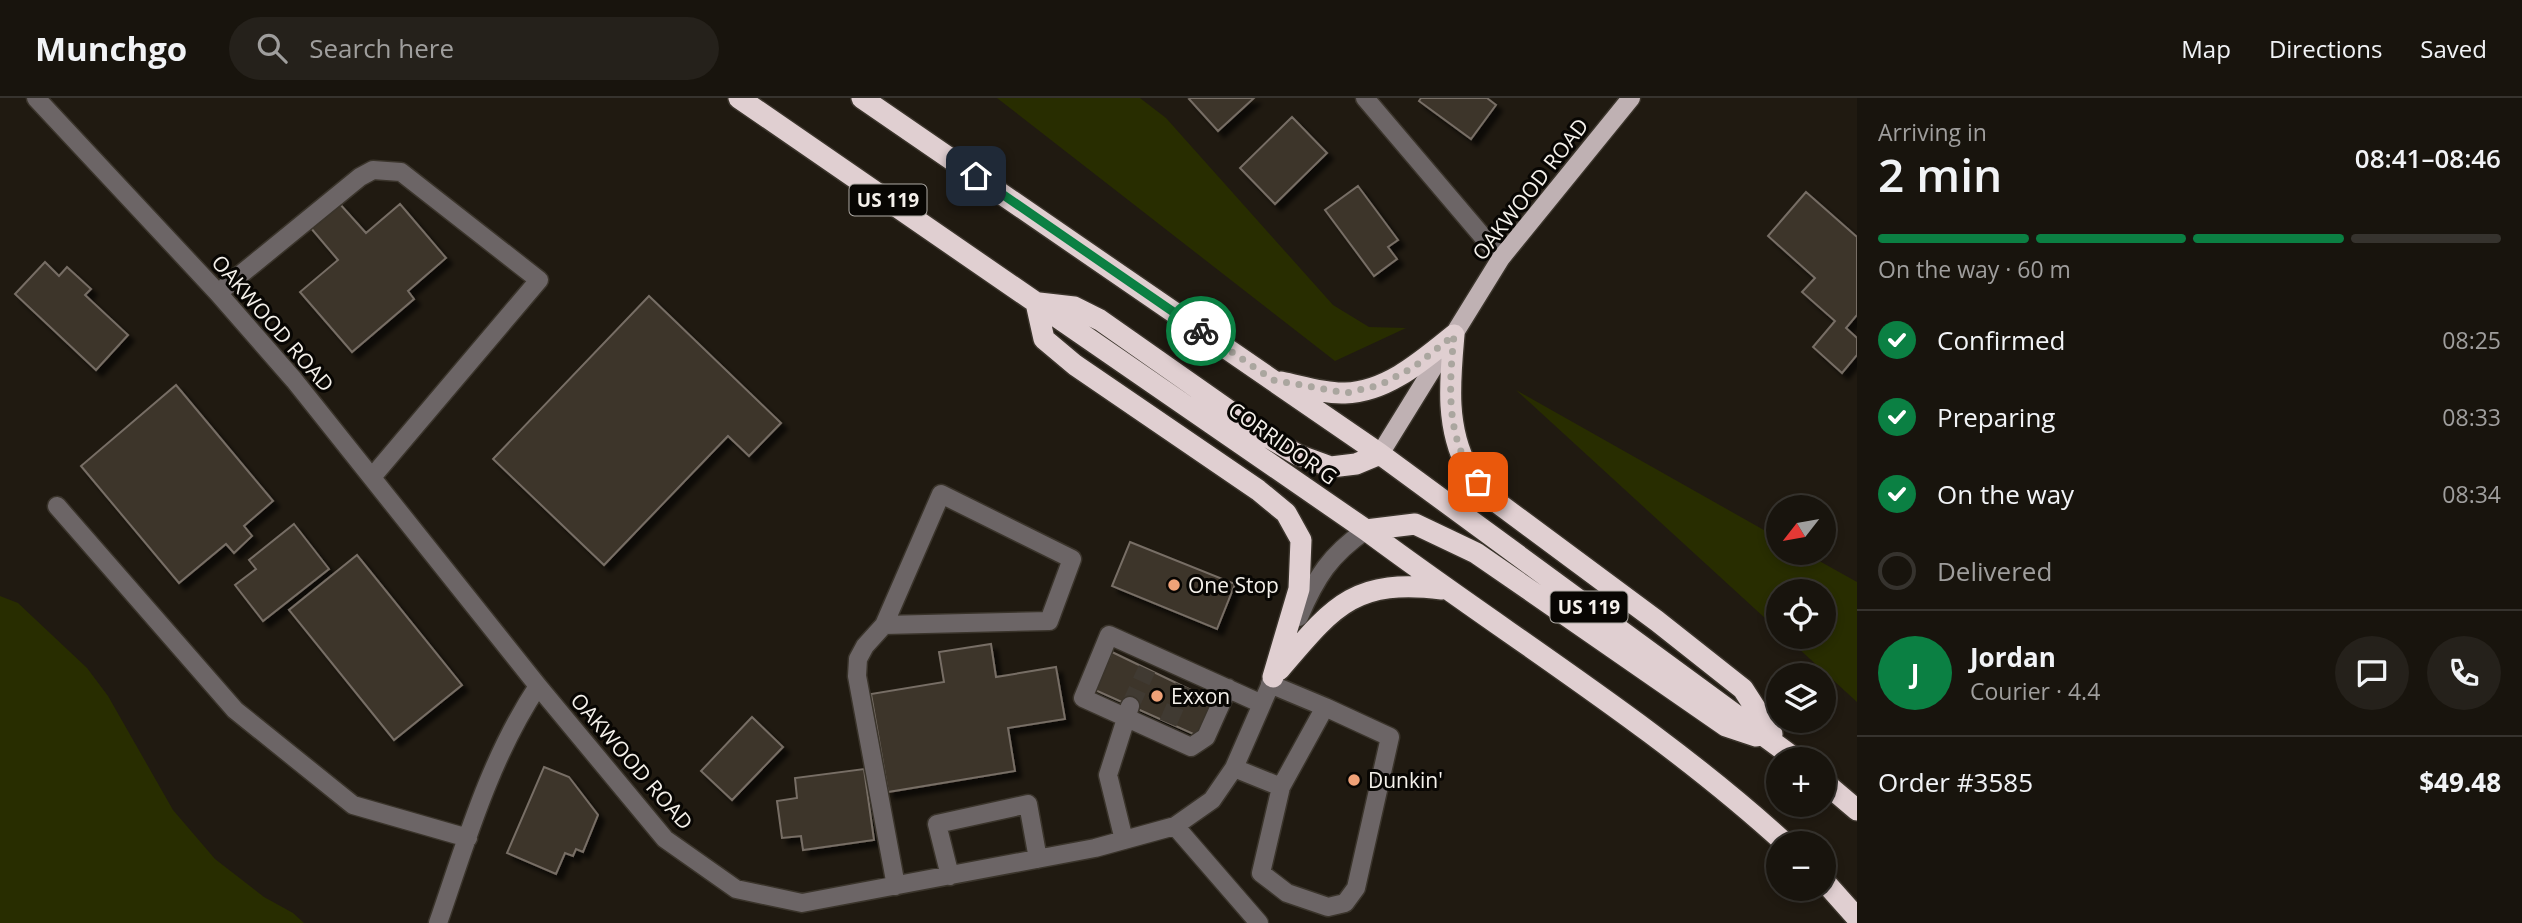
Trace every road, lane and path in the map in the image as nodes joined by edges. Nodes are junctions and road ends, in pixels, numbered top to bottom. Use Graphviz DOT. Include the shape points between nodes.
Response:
graph roads {
  1 [pos="36,98"];
  2 [pos="739,98"];
  3 [pos="862,98"];
  4 [pos="1365,98"];
  5 [pos="1630,98"];
  6 [pos="1501,258"];
  7 [pos="219,293"];
  8 [pos="1036,303"];
  9 [pos="1454,335"];
  10 [pos="1273,380"];
  11 [pos="1380,454"];
  12 [pos="373,476"];
  13 [pos="57,506"];
  14 [pos="1366,530"];
  15 [pos="1446,590"];
  16 [pos="884,625"];
  17 [pos="1272,681"];
  18 [pos="538,686"];
  19 [pos="1228,688"];
  20 [pos="1262,704"];
  21 [pos="1325,707"];
  22 [pos="1128,711"];
  23 [pos="1777,743"];
  24 [pos="1782,747"];
  25 [pos="1234,768"];
  26 [pos="1281,787"];
  27 [pos="1836,792"];
  28 [pos="1857,810"];
  29 [pos="1174,826"];
  30 [pos="1772,831"];
  31 [pos="468,838"];
  32 [pos="1124,840"];
  33 [pos="1038,859"];
  34 [pos="950,876"];
  35 [pos="896,886"];
  36 [pos="1836,894"];
  37 [pos="1857,918"];
  38 [pos="438,923"];
  39 [pos="1259,923"];
  1 -- 7 [label="street, OAKWOOD ROAD"];
  2 -- 8 [label="highway, CORRIDOR G / US 119"];
  3 -- 10 [label="highway, US 119"];
  4 -- 6 [label="street"];
  5 -- 6 [label="main road, OAKWOOD ROAD"];
  6 -- 9 [label="main road, OAKWOOD ROAD"];
  7 -- 12 [label="street, OAKWOOD ROAD"];
  7 -- 12 [label="street" via="373,170 401,172 539,280"];
  8 -- 11 [label="highway" via="1074,307 1100,320 1298,455 1331,467 1356,464"];
  8 -- 14 [label="highway, CORRIDOR G / US 119"];
  8 -- 17 [label="highway" via="1044,339 1064,356 1286,513 1301,540 1298,589"];
  9 -- 10 [label="highway" via="1414,367 1380,385 1346,393"];
  9 -- 11 [label="main road, OAKWOOD ROAD"];
  9 -- 23 [label="highway" via="1450,409 1456,441 1468,469 1488,495 1743,690"];
  10 -- 11 [label="highway, US 119"];
  11 -- 23 [label="highway, US 119"];
  12 -- 18 [label="street, OAKWOOD ROAD"];
  13 -- 31 [label="street" via="235,710 353,805"];
  14 -- 15 [label="highway, CORRIDOR G / US 119"];
  14 -- 17 [label="street, OAKWOOD ROAD" via="1325,565"];
  14 -- 23 [label="highway" via="1415,524 1475,553 1726,726"];
  15 -- 17 [label="highway" via="1385,587 1352,598 1323,619"];
  15 -- 30 [label="highway, CORRIDOR G / US 119" via="1623,714"];
  16 -- 16 [label="street" via="941,494 1072,559 1049,621"];
  16 -- 35 [label="street" via="858,659 857,676"];
  17 -- 20 [label="street, OAKWOOD ROAD"];
  17 -- 21 [label="street"];
  18 -- 31 [label="street" via="500,751"];
  18 -- 35 [label="street, OAKWOOD ROAD" via="665,839 736,889 802,904"];
  19 -- 20 [label="street"];
  19 -- 22 [label="street" via="1206,737 1191,747"];
  19 -- 22 [label="street" via="1187,679 1150,662 1110,635 1083,698"];
  20 -- 25 [label="street, OAKWOOD ROAD"];
  21 -- 26 [label="street"];
  21 -- 26 [label="street" via="1390,737 1356,888 1345,903 1328,907 1287,893 1261,873"];
  22 -- 32 [label="street" via="1108,775"];
  23 -- 24 [label="highway, US 119"];
  25 -- 26 [label="street"];
  25 -- 29 [label="street, OAKWOOD ROAD" via="1212,800"];
  27 -- 28 [label="highway"];
  29 -- 32 [label="street, OAKWOOD ROAD"];
  29 -- 39 [label="street"];
  31 -- 38 [label="street"];
  32 -- 33 [label="street, OAKWOOD ROAD"];
  33 -- 34 [label="street, OAKWOOD ROAD"];
  33 -- 34 [label="street" via="1028,804 937,824"];
  34 -- 35 [label="street, OAKWOOD ROAD"];
  36 -- 37 [label="highway"];
}
